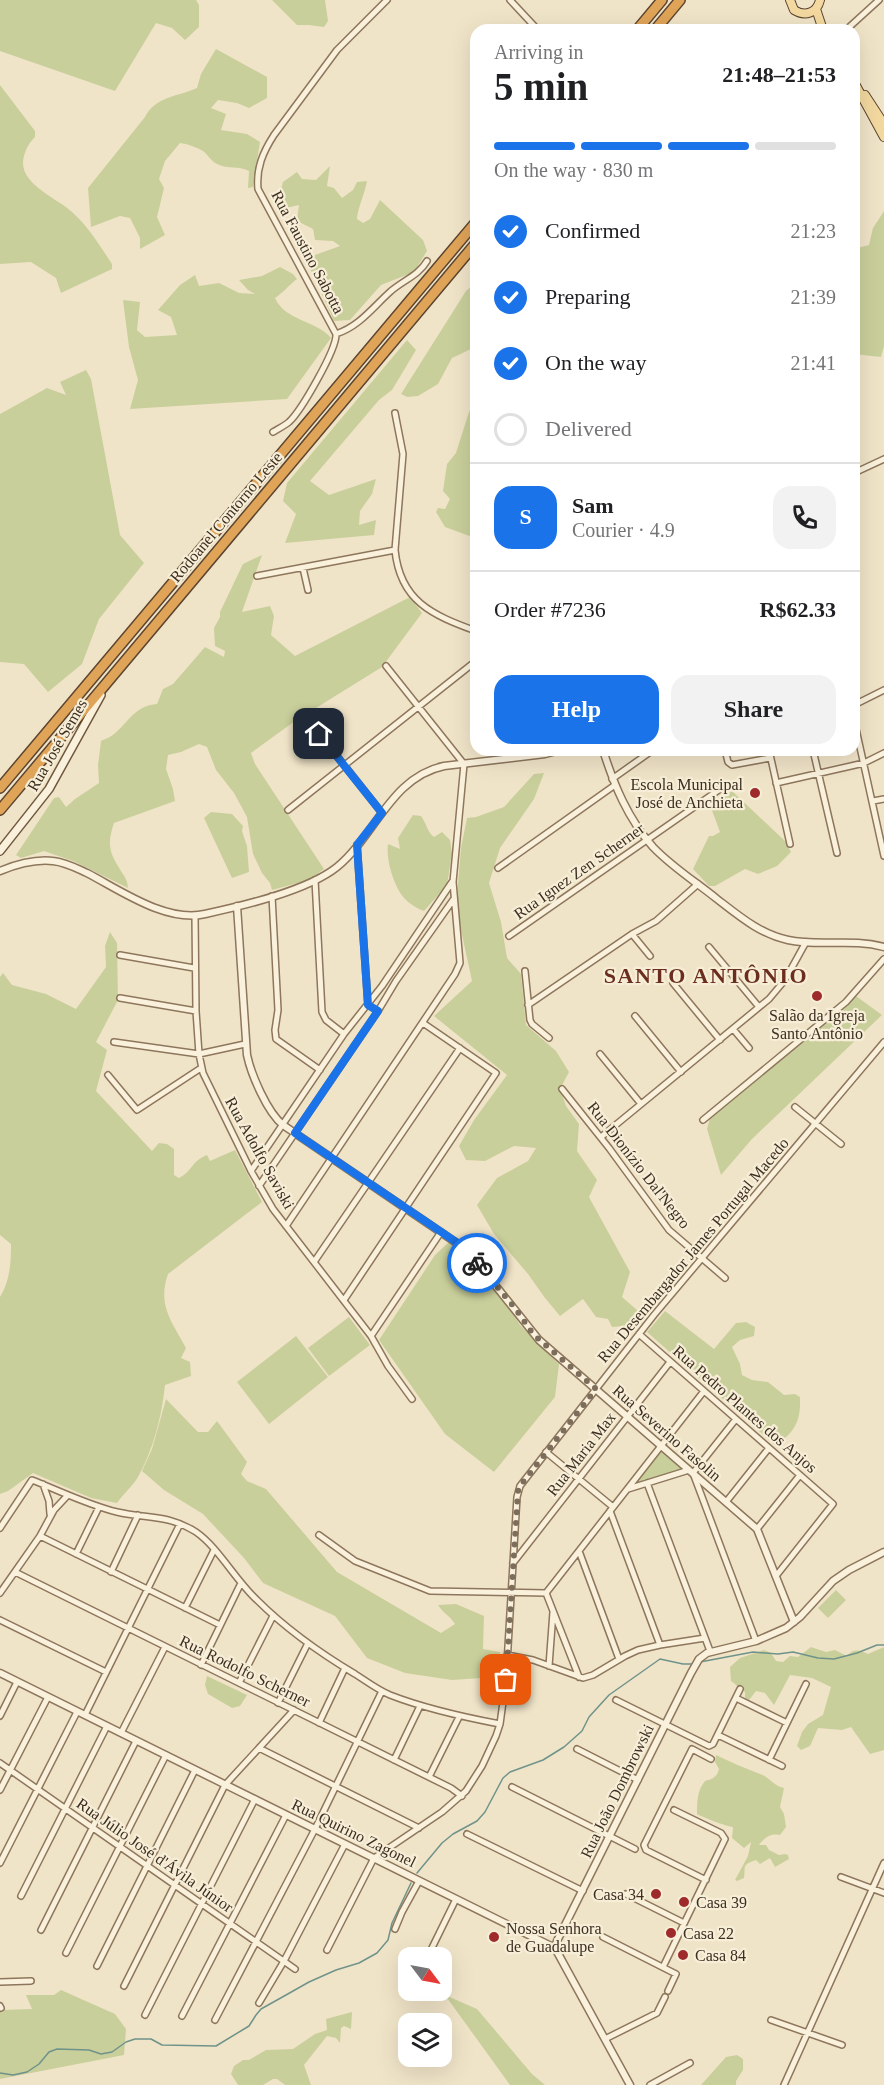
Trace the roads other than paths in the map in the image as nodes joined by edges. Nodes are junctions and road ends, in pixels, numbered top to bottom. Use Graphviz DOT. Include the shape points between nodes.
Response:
graph roads {
  1 [pos="387,0"];
  2 [pos="510,0"];
  3 [pos="662,0"];
  4 [pos="681,0"];
  5 [pos="790,0"];
  6 [pos="820,0"];
  7 [pos="879,0"];
  8 [pos="816,9"];
  9 [pos="808,14"];
  10 [pos="532,24"];
  11 [pos="642,24"];
  12 [pos="660,24"];
  13 [pos="819,24"];
  14 [pos="821,24"];
  15 [pos="853,24"];
  16 [pos="860,89"];
  17 [pos="860,91"];
  18 [pos="884,124"];
  19 [pos="884,137"];
  20 [pos="470,229"];
  21 [pos="470,250"];
  22 [pos="427,261"];
  23 [pos="336,334"];
  24 [pos="395,413"];
  25 [pos="273,432"];
  26 [pos="884,459"];
  27 [pos="860,470"];
  28 [pos="395,550"];
  29 [pos="303,568"];
  30 [pos="257,576"];
  31 [pos="308,590"];
  32 [pos="470,629"];
  33 [pos="386,666"];
  34 [pos="470,666"];
  35 [pos="111,677"];
  36 [pos="884,690"];
  37 [pos="860,702"];
  38 [pos="418,706"];
  39 [pos="307,718"];
  40 [pos="860,746"];
  41 [pos="884,753"];
  42 [pos="510,756"];
  43 [pos="605,756"];
  44 [pos="646,756"];
  45 [pos="727,756"];
  46 [pos="814,756"];
  47 [pos="770,758"];
  48 [pos="864,763"];
  49 [pos="464,764"];
  50 [pos="344,765"];
  51 [pos="818,773"];
  52 [pos="614,782"];
  53 [pos="776,783"];
  54 [pos="723,787"];
  55 [pos="0,788"];
  56 [pos="884,799"];
  57 [pos="873,801"];
  58 [pos="0,810"];
  59 [pos="288,810"];
  60 [pos="382,813"];
  61 [pos="647,840"];
  62 [pos="790,844"];
  63 [pos="357,845"];
  64 [pos="0,851"];
  65 [pos="837,853"];
  66 [pos="884,856"];
  67 [pos="0,862"];
  68 [pos="10,867"];
  69 [pos="498,868"];
  70 [pos="0,871"];
  71 [pos="315,880"];
  72 [pos="453,882"];
  73 [pos="698,884"];
  74 [pos="272,896"];
  75 [pos="453,900"];
  76 [pos="237,906"];
  77 [pos="195,916"];
  78 [pos="632,934"];
  79 [pos="509,936"];
  80 [pos="806,942"];
  81 [pos="709,947"];
  82 [pos="884,947"];
  83 [pos="120,955"];
  84 [pos="650,956"];
  85 [pos="884,959"];
  86 [pos="195,968"];
  87 [pos="525,970"];
  88 [pos="673,983"];
  89 [pos="120,998"];
  90 [pos="368,1005"];
  91 [pos="528,1005"];
  92 [pos="759,1007"];
  93 [pos="196,1011"];
  94 [pos="378,1011"];
  95 [pos="635,1016"];
  96 [pos="423,1023"];
  97 [pos="734,1029"];
  98 [pos="344,1034"];
  99 [pos="549,1038"];
  100 [pos="720,1040"];
  101 [pos="114,1042"];
  102 [pos="884,1042"];
  103 [pos="245,1044"];
  104 [pos="460,1048"];
  105 [pos="749,1048"];
  106 [pos="199,1054"];
  107 [pos="600,1054"];
  108 [pos="201,1068"];
  109 [pos="320,1070"];
  110 [pos="681,1072"];
  111 [pos="108,1076"];
  112 [pos="562,1089"];
  113 [pos="641,1104"];
  114 [pos="795,1107"];
  115 [pos="703,1120"];
  116 [pos="816,1124"];
  117 [pos="283,1125"];
  118 [pos="295,1133"];
  119 [pos="601,1137"];
  120 [pos="841,1144"];
  121 [pos="332,1158"];
  122 [pos="251,1171"];
  123 [pos="369,1183"];
  124 [pos="259,1186"];
  125 [pos="406,1208"];
  126 [pos="286,1226"];
  127 [pos="441,1232"];
  128 [pos="702,1259"];
  129 [pos="314,1262"];
  130 [pos="725,1278"];
  131 [pos="344,1300"];
  132 [pos="639,1334"];
  133 [pos="371,1336"];
  134 [pos="670,1362"];
  135 [pos="596,1389"];
  136 [pos="704,1391"];
  137 [pos="412,1400"];
  138 [pos="628,1416"];
  139 [pos="736,1419"];
  140 [pos="661,1446"];
  141 [pos="770,1448"];
  142 [pos="546,1452"];
  143 [pos="691,1472"];
  144 [pos="800,1475"];
  145 [pos="578,1479"];
  146 [pos="647,1483"];
  147 [pos="43,1484"];
  148 [pos="627,1490"];
  149 [pos="68,1495"];
  150 [pos="726,1502"];
  151 [pos="99,1507"];
  152 [pos="611,1509"];
  153 [pos="138,1515"];
  154 [pos="50,1517"];
  155 [pos="180,1524"];
  156 [pos="0,1528"];
  157 [pos="757,1529"];
  158 [pos="319,1535"];
  159 [pos="39,1536"];
  160 [pos="214,1550"];
  161 [pos="579,1551"];
  162 [pos="884,1552"];
  163 [pos="76,1554"];
  164 [pos="513,1563"];
  165 [pos="15,1572"];
  166 [pos="111,1572"];
  167 [pos="776,1576"];
  168 [pos="241,1583"];
  169 [pos="147,1589"];
  170 [pos="511,1592"];
  171 [pos="0,1593"];
  172 [pos="546,1593"];
  173 [pos="185,1608"];
  174 [pos="553,1610"];
  175 [pos="273,1616"];
  176 [pos="0,1620"];
  177 [pos="794,1622"];
  178 [pos="220,1626"];
  179 [pos="128,1628"];
  180 [pos="705,1638"];
  181 [pos="756,1641"];
  182 [pos="308,1643"];
  183 [pos="660,1645"];
  184 [pos="165,1647"];
  185 [pos="710,1652"];
  186 [pos="507,1655"];
  187 [pos="619,1659"];
  188 [pos="201,1665"];
  189 [pos="549,1666"];
  190 [pos="345,1668"];
  191 [pos="106,1672"];
  192 [pos="0,1673"];
  193 [pos="579,1677"];
  194 [pos="17,1682"];
  195 [pos="239,1683"];
  196 [pos="806,1684"];
  197 [pos="740,1689"];
  198 [pos="382,1691"];
  199 [pos="48,1697"];
  200 [pos="736,1698"];
  201 [pos="616,1700"];
  202 [pos="278,1703"];
  203 [pos="420,1706"];
  204 [pos="294,1710"];
  205 [pos="77,1712"];
  206 [pos="85,1715"];
  207 [pos="0,1716"];
  208 [pos="459,1717"];
  209 [pos="319,1723"];
  210 [pos="501,1724"];
  211 [pos="665,1724"];
  212 [pos="787,1724"];
  213 [pos="107,1726"];
  214 [pos="121,1733"];
  215 [pos="718,1735"];
  216 [pos="136,1741"];
  217 [pos="357,1742"];
  218 [pos="259,1748"];
  219 [pos="577,1749"];
  220 [pos="166,1755"];
  221 [pos="711,1759"];
  222 [pos="394,1760"];
  223 [pos="769,1760"];
  224 [pos="0,1763"];
  225 [pos="782,1766"];
  226 [pos="10,1770"];
  227 [pos="195,1770"];
  228 [pos="429,1777"];
  229 [pos="638,1780"];
  230 [pos="674,1783"];
  231 [pos="225,1785"];
  232 [pos="336,1786"];
  233 [pos="682,1786"];
  234 [pos="512,1788"];
  235 [pos="0,1790"];
  236 [pos="38,1790"];
  237 [pos="462,1796"];
  238 [pos="255,1799"];
  239 [pos="65,1809"];
  240 [pos="674,1810"];
  241 [pos="286,1815"];
  242 [pos="93,1828"];
  243 [pos="419,1828"];
  244 [pos="315,1829"];
  245 [pos="467,1834"];
  246 [pos="610,1836"];
  247 [pos="345,1844"];
  248 [pos="120,1847"];
  249 [pos="635,1849"];
  250 [pos="374,1858"];
  251 [pos="0,1863"];
  252 [pos="884,1863"];
  253 [pos="147,1866"];
  254 [pos="841,1877"];
  255 [pos="706,1880"];
  256 [pos="419,1881"];
  257 [pos="175,1885"];
  258 [pos="872,1888"];
  259 [pos="583,1891"];
  260 [pos="884,1893"];
  261 [pos="626,1894"];
  262 [pos="21,1896"];
  263 [pos="456,1899"];
  264 [pos="202,1904"];
  265 [pos="230,1923"];
  266 [pos="684,1923"];
  267 [pos="395,1929"];
  268 [pos="42,1930"];
  269 [pos="603,1937"];
  270 [pos="256,1942"];
  271 [pos="432,1947"];
  272 [pos="555,1948"];
  273 [pos="327,1950"];
  274 [pos="66,1953"];
  275 [pos="284,1961"];
  276 [pos="97,1966"];
  277 [pos="663,1967"];
  278 [pos="295,1969"];
  279 [pos="31,1981"];
  280 [pos="0,1982"];
  281 [pos="124,1986"];
  282 [pos="259,2003"];
  283 [pos="146,2015"];
  284 [pos="182,2016"];
  285 [pos="771,2019"];
  286 [pos="215,2020"];
  287 [pos="807,2032"];
  288 [pos="604,2039"];
  289 [pos="842,2045"];
  290 [pos="690,2063"];
  291 [pos="630,2085"];
  292 [pos="650,2085"];
  293 [pos="784,2085"];
  1 -- 23 [label="street, Rua Faustino Sabotta" via="331,58 274,135 258,172 258,189"];
  2 -- 10 [label="street"];
  3 -- 11 [label="highway"];
  4 -- 12 [label="highway"];
  5 -- 9 [label="main road" via="794,10"];
  6 -- 8 [label="main road"];
  7 -- 15 [label="street"];
  8 -- 9 [label="main road"];
  8 -- 14 [label="main road"];
  9 -- 13 [label="main road"];
  16 -- 18 [label="main road"];
  17 -- 19 [label="main road"];
  20 -- 55 [label="highway, Rodoanel Contorno Leste"];
  21 -- 35 [label="highway, Rodoanel Contorno Leste"];
  22 -- 23 [label="street" via="354,326"];
  23 -- 25 [label="street, Rua Faustino Sabotta" via="332,352 300,407 289,422"];
  24 -- 28 [label="street" via="403,454"];
  26 -- 27 [label="street"];
  28 -- 29 [label="street"];
  28 -- 32 [label="street" via="405,586 419,603"];
  29 -- 30 [label="street"];
  29 -- 31 [label="street"];
  33 -- 38 [label="street"];
  34 -- 38 [label="street"];
  35 -- 58 [label="highway, Rodoanel Contorno Leste"];
  35 -- 64 [label="main road, Rua José Semes" via="49,789"];
  36 -- 37 [label="street"];
  38 -- 49 [label="street"];
  38 -- 50 [label="street"];
  39 -- 50 [label="street"];
  40 -- 48 [label="street"];
  41 -- 48 [label="street"];
  42 -- 49 [label="street"];
  43 -- 52 [label="street"];
  44 -- 52 [label="street"];
  45 -- 47 [label="street" via="730,764 735,765"];
  46 -- 51 [label="street"];
  47 -- 53 [label="street"];
  48 -- 51 [label="street"];
  48 -- 57 [label="street"];
  49 -- 60 [label="street" via="436,768 415,778"];
  49 -- 72 [label="street"];
  50 -- 59 [label="street"];
  50 -- 60 [label="street"];
  51 -- 53 [label="street"];
  51 -- 65 [label="street"];
  52 -- 61 [label="street"];
  52 -- 69 [label="street"];
  53 -- 62 [label="street"];
  54 -- 61 [label="street, Rua Ignez Zen Scherner"];
  56 -- 57 [label="street"];
  57 -- 66 [label="street"];
  60 -- 63 [label="street"];
  61 -- 73 [label="street"];
  61 -- 79 [label="street, Rua Ignez Zen Scherner"];
  63 -- 71 [label="street" via="337,867"];
  63 -- 90 [label="street"];
  67 -- 68 [label="street"];
  68 -- 70 [label="street"];
  68 -- 77 [label="street" via="41,860 61,862 160,910"];
  71 -- 74 [label="street"];
  71 -- 98 [label="street" via="322,1012"];
  72 -- 75 [label="street"];
  72 -- 90 [label="street"];
  73 -- 78 [label="street" via="662,916"];
  73 -- 80 [label="street" via="761,930"];
  74 -- 76 [label="street"];
  74 -- 109 [label="street" via="276,1039"];
  75 -- 94 [label="street"];
  75 -- 96 [label="street" via="460,963"];
  76 -- 77 [label="street"];
  76 -- 103 [label="street"];
  77 -- 86 [label="street, Rua Adolfo Saviski"];
  78 -- 84 [label="street"];
  78 -- 91 [label="street"];
  80 -- 82 [label="street" via="858,942"];
  80 -- 92 [label="street" via="780,988"];
  81 -- 92 [label="street"];
  83 -- 86 [label="street"];
  85 -- 115 [label="street" via="846,1002"];
  86 -- 93 [label="street, Rua Adolfo Saviski"];
  87 -- 91 [label="street"];
  88 -- 100 [label="street"];
  89 -- 93 [label="street"];
  90 -- 94 [label="street"];
  90 -- 98 [label="street"];
  91 -- 99 [label="street" via="532,1024"];
  92 -- 97 [label="street"];
  93 -- 106 [label="street, Rua Adolfo Saviski"];
  94 -- 118 [label="street"];
  95 -- 110 [label="street"];
  96 -- 104 [label="street"];
  96 -- 121 [label="street"];
  97 -- 100 [label="street"];
  97 -- 105 [label="street"];
  98 -- 109 [label="street"];
  100 -- 110 [label="street"];
  101 -- 106 [label="street"];
  102 -- 116 [label="street, Rua Desembargador James Portugal Macedo"];
  103 -- 106 [label="street"];
  103 -- 117 [label="street" via="272,1113"];
  104 -- 123 [label="street"];
  104 -- 125 [label="street" via="496,1073"];
  106 -- 108 [label="street, Rua Adolfo Saviski"];
  107 -- 113 [label="street"];
  108 -- 111 [label="street" via="137,1110"];
  108 -- 122 [label="street, Rua Adolfo Saviski"];
  109 -- 117 [label="street"];
  110 -- 113 [label="street"];
  112 -- 119 [label="street, Rua Dionízio Dal'Negro"];
  113 -- 119 [label="street"];
  114 -- 116 [label="street"];
  116 -- 120 [label="street"];
  116 -- 128 [label="street, Rua Desembargador James Portugal Macedo"];
  117 -- 118 [label="street, Rua Severino Fasolin"];
  117 -- 122 [label="street"];
  118 -- 121 [label="street, Rua Severino Fasolin"];
  118 -- 124 [label="street"];
  119 -- 128 [label="street, Rua Dionízio Dal'Negro" via="664,1225"];
  121 -- 123 [label="street, Rua Severino Fasolin"];
  121 -- 126 [label="street"];
  122 -- 124 [label="street, Rua Adolfo Saviski"];
  123 -- 125 [label="street, Rua Severino Fasolin"];
  123 -- 129 [label="street"];
  124 -- 126 [label="street, Rua Adolfo Saviski"];
  125 -- 127 [label="street, Rua Severino Fasolin"];
  125 -- 131 [label="street"];
  126 -- 129 [label="street, Rua Adolfo Saviski"];
  127 -- 133 [label="street"];
  127 -- 135 [label="street, Rua Severino Fasolin" via="472,1255 533,1334"];
  128 -- 130 [label="street, Rua Dionízio Dal'Negro"];
  128 -- 132 [label="street, Rua Desembargador James Portugal Macedo"];
  129 -- 131 [label="street, Rua Adolfo Saviski"];
  131 -- 133 [label="street, Rua Adolfo Saviski"];
  132 -- 134 [label="street, Rua Pedro Plantes dos Anjos"];
  132 -- 135 [label="street, Rua Desembargador James Portugal Macedo"];
  133 -- 137 [label="street, Rua Adolfo Saviski"];
  134 -- 136 [label="street, Rua Pedro Plantes dos Anjos"];
  134 -- 138 [label="street, Rua Maria Max"];
  135 -- 138 [label="street, Rua Severino Fasolin"];
  135 -- 142 [label="street, Rua Desembargador James Portugal Macedo"];
  136 -- 139 [label="street, Rua Pedro Plantes dos Anjos"];
  136 -- 140 [label="street"];
  138 -- 140 [label="street, Rua Severino Fasolin"];
  138 -- 145 [label="street, Rua Maria Max"];
  139 -- 141 [label="street, Rua Pedro Plantes dos Anjos"];
  139 -- 143 [label="street"];
  140 -- 143 [label="street, Rua Severino Fasolin"];
  140 -- 148 [label="street"];
  141 -- 144 [label="street, Rua Pedro Plantes dos Anjos"];
  141 -- 150 [label="street"];
  142 -- 145 [label="street"];
  142 -- 164 [label="street, Rua Desembargador James Portugal Macedo" via="518,1491"];
  143 -- 146 [label="street"];
  143 -- 150 [label="street, Rua Severino Fasolin"];
  143 -- 181 [label="street"];
  144 -- 157 [label="street"];
  144 -- 167 [label="street, Rua Pedro Plantes dos Anjos" via="833,1504"];
  145 -- 152 [label="street"];
  145 -- 164 [label="street, Rua Maria Max"];
  146 -- 148 [label="street"];
  146 -- 180 [label="street"];
  147 -- 149 [label="street"];
  147 -- 154 [label="street"];
  147 -- 156 [label="street" via="32,1480"];
  148 -- 152 [label="street"];
  149 -- 151 [label="street"];
  149 -- 154 [label="street"];
  150 -- 157 [label="street, Rua Severino Fasolin"];
  151 -- 153 [label="street"];
  151 -- 163 [label="street"];
  152 -- 161 [label="street"];
  152 -- 183 [label="street"];
  153 -- 155 [label="street"];
  153 -- 166 [label="street"];
  154 -- 159 [label="street"];
  155 -- 160 [label="street" via="198,1533"];
  155 -- 169 [label="street"];
  157 -- 167 [label="street, Rua Severino Fasolin"];
  158 -- 170 [label="street" via="355,1561 430,1591"];
  159 -- 163 [label="street"];
  159 -- 165 [label="street"];
  160 -- 168 [label="street"];
  160 -- 173 [label="street"];
  161 -- 172 [label="street"];
  161 -- 187 [label="street"];
  162 -- 177 [label="street, Rua João Dombrowski" via="833,1581"];
  163 -- 166 [label="street"];
  164 -- 170 [label="street, Rua Desembargador James Portugal Macedo"];
  165 -- 171 [label="street"];
  165 -- 179 [label="street, Rua Rodolfo Scherner"];
  166 -- 169 [label="street"];
  167 -- 177 [label="street, Rua Severino Fasolin"];
  168 -- 175 [label="street"];
  168 -- 178 [label="street"];
  169 -- 173 [label="street"];
  169 -- 179 [label="street"];
  170 -- 172 [label="street"];
  170 -- 186 [label="street, Rua Desembargador James Portugal Macedo"];
  172 -- 174 [label="street"];
  173 -- 178 [label="street"];
  174 -- 189 [label="street"];
  174 -- 193 [label="street"];
  175 -- 182 [label="street"];
  175 -- 195 [label="street"];
  176 -- 191 [label="street"];
  177 -- 181 [label="street, Rua João Dombrowski"];
  178 -- 188 [label="street"];
  179 -- 184 [label="street, Rua Rodolfo Scherner"];
  179 -- 191 [label="street"];
  180 -- 183 [label="street"];
  180 -- 185 [label="street"];
  181 -- 185 [label="street, Rua João Dombrowski"];
  182 -- 190 [label="street"];
  182 -- 202 [label="street"];
  183 -- 187 [label="street"];
  184 -- 188 [label="street, Rua Rodolfo Scherner"];
  184 -- 214 [label="street"];
  185 -- 211 [label="street, Rua João Dombrowski" via="699,1659"];
  186 -- 189 [label="street"];
  186 -- 210 [label="street, Rua Desembargador James Portugal Macedo"];
  187 -- 193 [label="street" via="593,1675"];
  188 -- 195 [label="street, Rua Rodolfo Scherner"];
  189 -- 193 [label="street"];
  190 -- 198 [label="street"];
  190 -- 209 [label="street"];
  191 -- 206 [label="street"];
  192 -- 194 [label="street, Rua Quirino Zagonel"];
  194 -- 199 [label="street, Rua Quirino Zagonel"];
  194 -- 207 [label="street"];
  195 -- 202 [label="street, Rua Rodolfo Scherner"];
  196 -- 212 [label="street"];
  197 -- 200 [label="street"];
  198 -- 203 [label="street"];
  198 -- 217 [label="street"];
  199 -- 205 [label="street, Rua Quirino Zagonel"];
  199 -- 226 [label="street"];
  200 -- 212 [label="street"];
  200 -- 215 [label="street"];
  201 -- 211 [label="street"];
  202 -- 204 [label="street, Rua Rodolfo Scherner"];
  203 -- 208 [label="street"];
  203 -- 222 [label="street"];
  204 -- 209 [label="street, Rua Rodolfo Scherner"];
  204 -- 218 [label="street"];
  205 -- 206 [label="street, Rua Quirino Zagonel"];
  205 -- 236 [label="street"];
  206 -- 213 [label="street, Rua Quirino Zagonel"];
  208 -- 210 [label="street"];
  208 -- 228 [label="street"];
  209 -- 217 [label="street, Rua Rodolfo Scherner"];
  210 -- 237 [label="street, Rua Desembargador James Portugal Macedo" via="482,1766"];
  211 -- 215 [label="street" via="711,1746"];
  211 -- 229 [label="street, Rua João Dombrowski"];
  212 -- 223 [label="street"];
  213 -- 214 [label="street, Rua Quirino Zagonel"];
  213 -- 239 [label="street"];
  214 -- 216 [label="street, Rua Quirino Zagonel"];
  215 -- 223 [label="street"];
  216 -- 220 [label="street, Rua Quirino Zagonel"];
  216 -- 242 [label="street"];
  217 -- 222 [label="street, Rua Rodolfo Scherner"];
  217 -- 232 [label="street"];
  218 -- 231 [label="street"];
  218 -- 232 [label="street"];
  219 -- 229 [label="street"];
  220 -- 227 [label="street, Rua Quirino Zagonel"];
  220 -- 248 [label="street"];
  221 -- 230 [label="street" via="692,1749"];
  222 -- 228 [label="street, Rua Rodolfo Scherner"];
  223 -- 225 [label="street"];
  224 -- 226 [label="street, Rua Júlio José d'Ávila Júnior"];
  226 -- 235 [label="street"];
  226 -- 236 [label="street, Rua Júlio José d'Ávila Júnior"];
  227 -- 231 [label="street, Rua Quirino Zagonel"];
  227 -- 253 [label="street"];
  228 -- 237 [label="street, Rua Rodolfo Scherner"];
  229 -- 246 [label="street, Rua João Dombrowski"];
  230 -- 233 [label="street"];
  230 -- 255 [label="street" via="645,1847"];
  231 -- 238 [label="street, Rua Quirino Zagonel"];
  231 -- 257 [label="street"];
  232 -- 243 [label="street"];
  232 -- 244 [label="street"];
  234 -- 246 [label="street"];
  236 -- 239 [label="street, Rua Júlio José d'Ávila Júnior"];
  236 -- 251 [label="street"];
  237 -- 243 [label="street, Rua Desembargador James Portugal Macedo"];
  238 -- 241 [label="street, Rua Quirino Zagonel"];
  238 -- 264 [label="street"];
  239 -- 242 [label="street, Rua Júlio José d'Ávila Júnior"];
  239 -- 262 [label="street"];
  240 -- 255 [label="street" via="724,1837"];
  241 -- 244 [label="street, Rua Quirino Zagonel"];
  241 -- 265 [label="street"];
  242 -- 248 [label="street, Rua Júlio José d'Ávila Júnior"];
  242 -- 268 [label="street"];
  243 -- 250 [label="street, Rua Desembargador James Portugal Macedo"];
  244 -- 247 [label="street, Rua Quirino Zagonel"];
  244 -- 270 [label="street"];
  245 -- 259 [label="street"];
  246 -- 249 [label="street"];
  246 -- 259 [label="street, Rua João Dombrowski"];
  247 -- 250 [label="street, Rua Quirino Zagonel"];
  247 -- 275 [label="street"];
  248 -- 253 [label="street, Rua Júlio José d'Ávila Júnior"];
  248 -- 274 [label="street"];
  250 -- 256 [label="street, Rua Quirino Zagonel"];
  250 -- 273 [label="street"];
  252 -- 258 [label="street"];
  253 -- 257 [label="street, Rua Júlio José d'Ávila Júnior"];
  253 -- 276 [label="street"];
  254 -- 258 [label="street"];
  255 -- 266 [label="street"];
  256 -- 263 [label="street, Rua Quirino Zagonel"];
  256 -- 267 [label="street"];
  257 -- 264 [label="street, Rua Júlio José d'Ávila Júnior"];
  257 -- 281 [label="street"];
  258 -- 260 [label="street"];
  258 -- 287 [label="street"];
  259 -- 272 [label="street, Rua João Dombrowski"];
  261 -- 266 [label="street"];
  263 -- 271 [label="street"];
  263 -- 272 [label="street, Rua Quirino Zagonel"];
  264 -- 265 [label="street, Rua Júlio José d'Ávila Júnior"];
  264 -- 283 [label="street"];
  265 -- 270 [label="street, Rua Júlio José d'Ávila Júnior"];
  265 -- 284 [label="street"];
  266 -- 277 [label="street"];
  269 -- 277 [label="street"];
  270 -- 275 [label="street, Rua Júlio José d'Ávila Júnior"];
  270 -- 286 [label="street"];
  272 -- 288 [label="street"];
  275 -- 278 [label="street, Rua Júlio José d'Ávila Júnior"];
  275 -- 282 [label="street"];
  277 -- 288 [label="street" via="676,1974 657,2013"];
  279 -- 280 [label="street"];
  285 -- 287 [label="street"];
  287 -- 289 [label="street"];
  287 -- 293 [label="street"];
  288 -- 291 [label="street"];
  290 -- 292 [label="street"];
}
